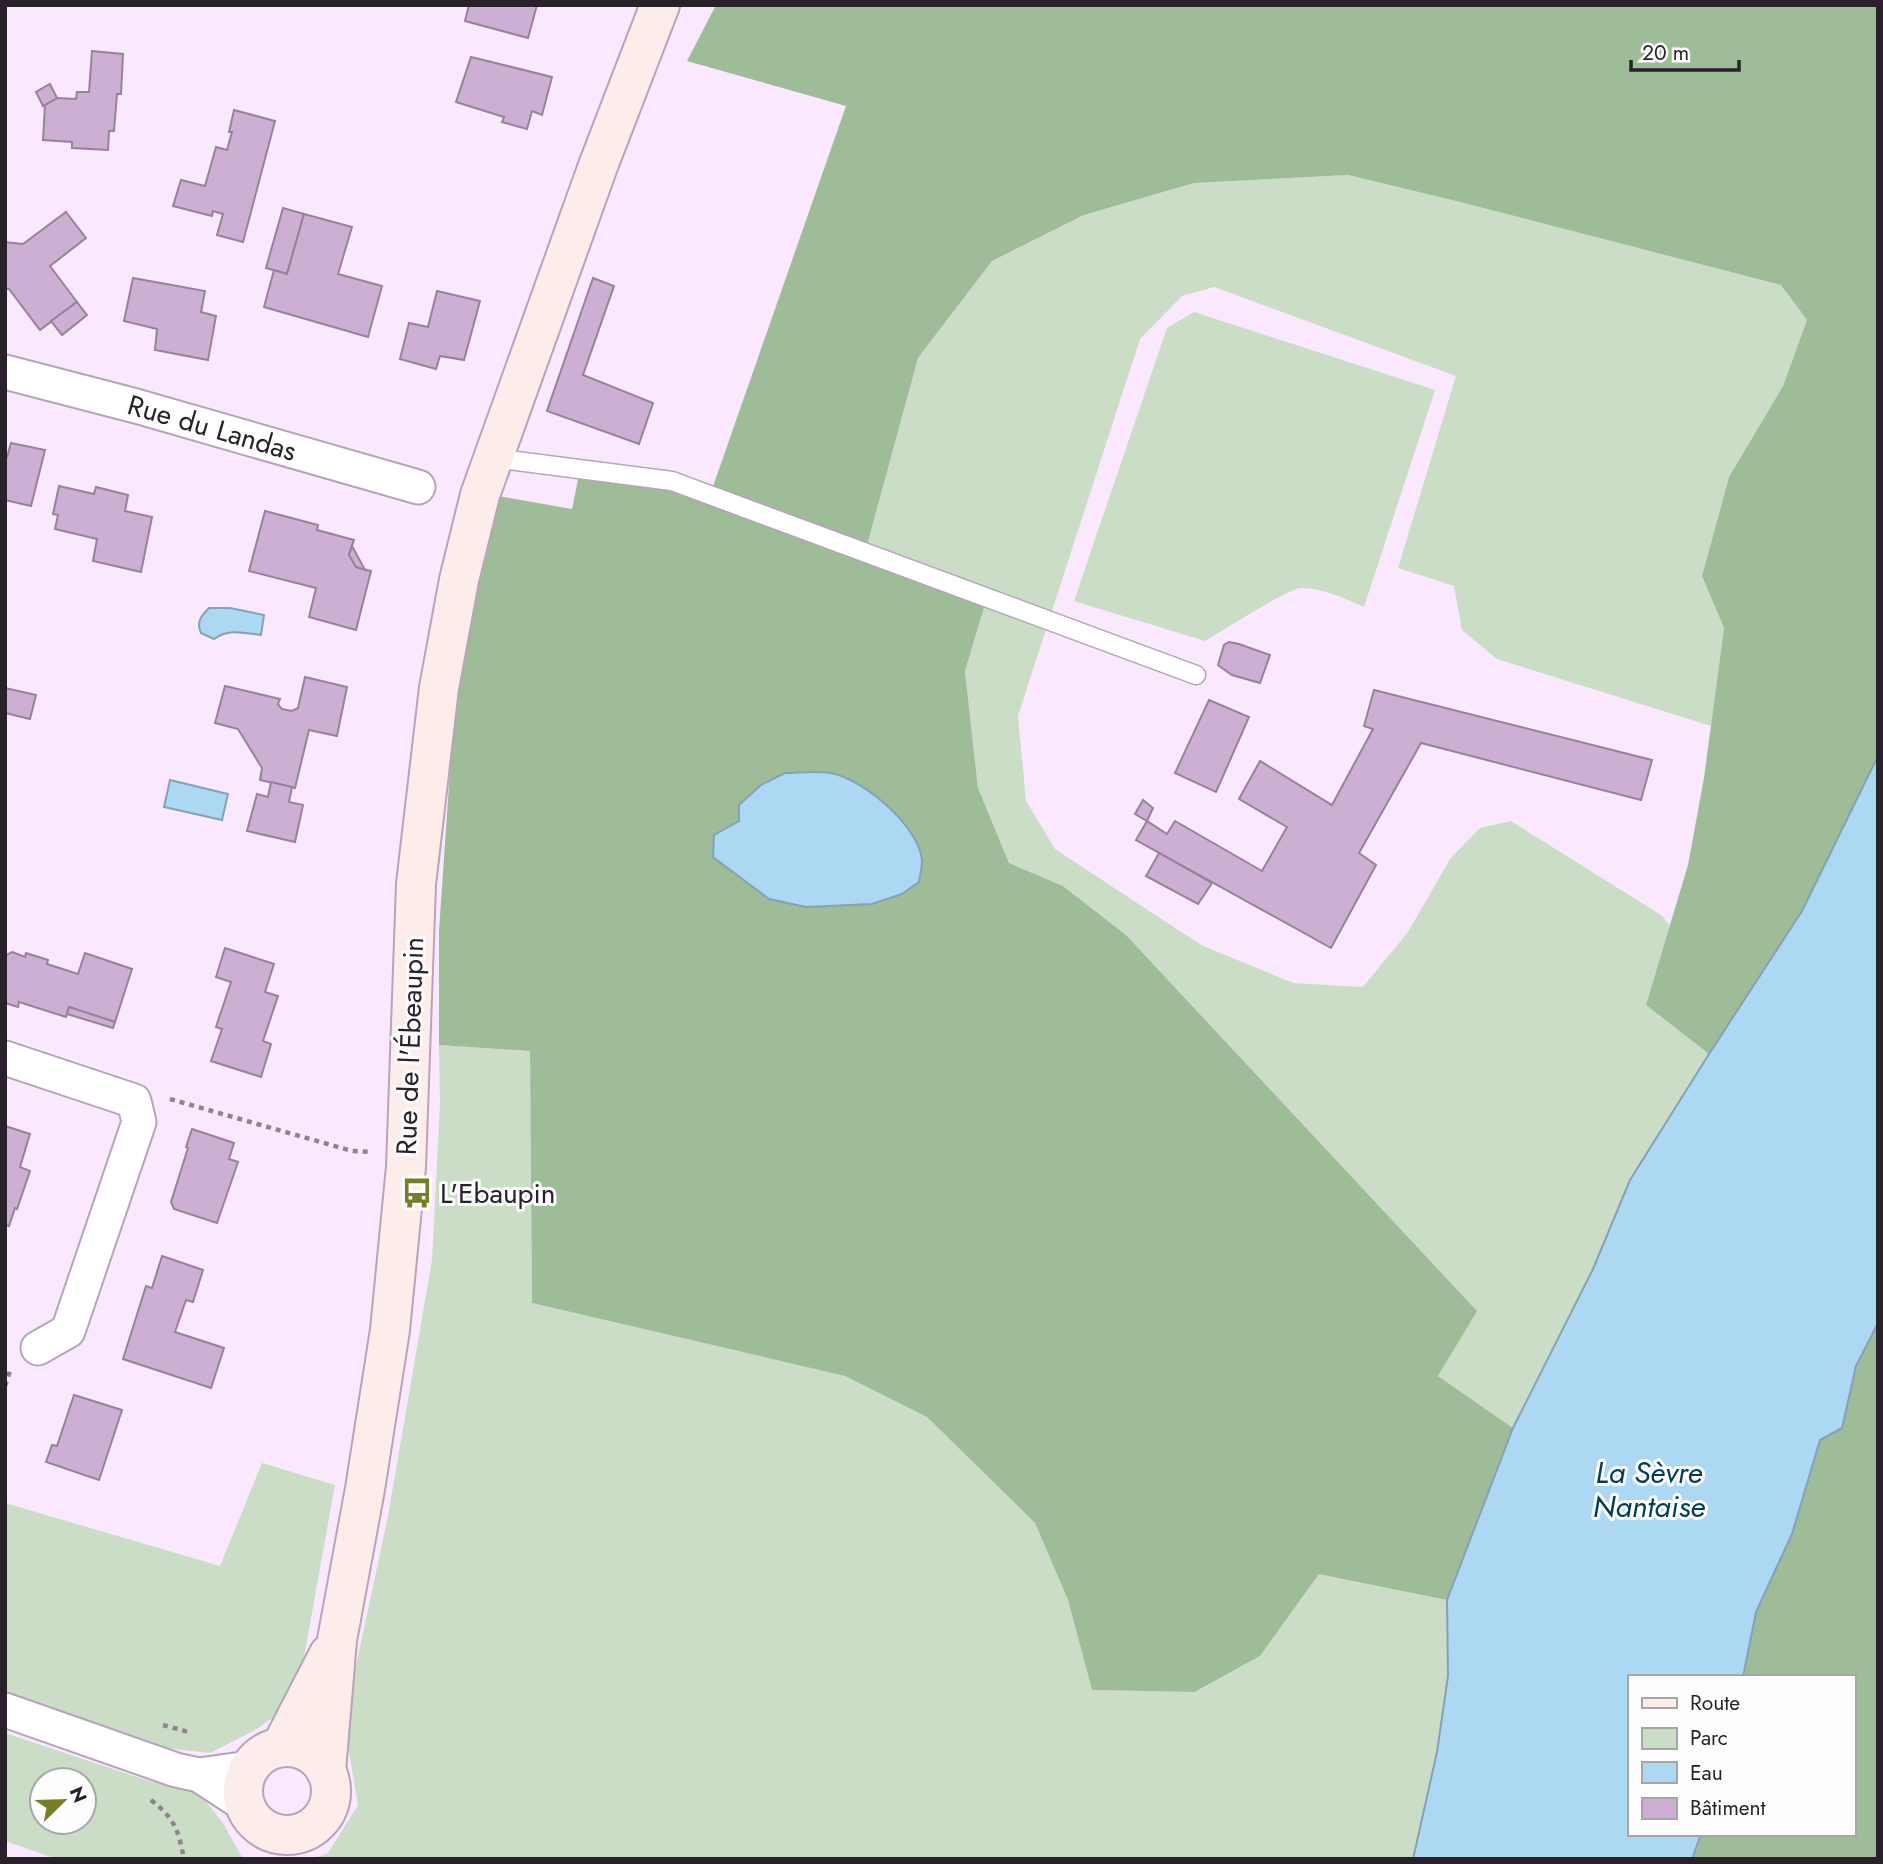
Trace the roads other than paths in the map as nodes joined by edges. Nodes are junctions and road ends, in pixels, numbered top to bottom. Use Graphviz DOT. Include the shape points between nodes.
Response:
graph roads {
  1 [pos="660,5"];
  2 [pos="5,372"];
  3 [pos="493,458"];
  4 [pos="418,486"];
  5 [pos="1196,675"];
  6 [pos="5,1058"];
  7 [pos="38,1348"];
  8 [pos="337,1640"];
  9 [pos="5,1710"];
  10 [pos="281,1747"];
  11 [pos="249,1768"];
  12 [pos="326,1771"];
  13 [pos="199,1775"];
  14 [pos="259,1831"];
  15 [pos="302,1845"];
  1 -- 3 [label="street, Rue de l'Ébeaupin"];
  2 -- 4 [label="street, Rue du Landas"];
  3 -- 5 [label="lane" via="672,481"];
  3 -- 8 [label="street, Rue de l'Ébeaupin" via="459,580 439,688 416,884 407,1154 390,1330"];
  6 -- 7 [label="street" via="134,1101 139,1122 68,1331"];
  8 -- 10 [label="street, Rue de l'Ébeaupin"];
  8 -- 12 [label="street, Rue de l'Ébeaupin"];
  9 -- 13 [label="street"];
  10 -- 11 [label="street" via="257,1758"];
  10 -- 12 [label="street" via="307,1752"];
  11 -- 13 [label="street"];
  11 -- 14 [label="street" via="242,1794"];
  12 -- 15 [label="street" via="331,1798"];
  13 -- 14 [label="street"];
  14 -- 15 [label="street" via="293,1835"];
}
